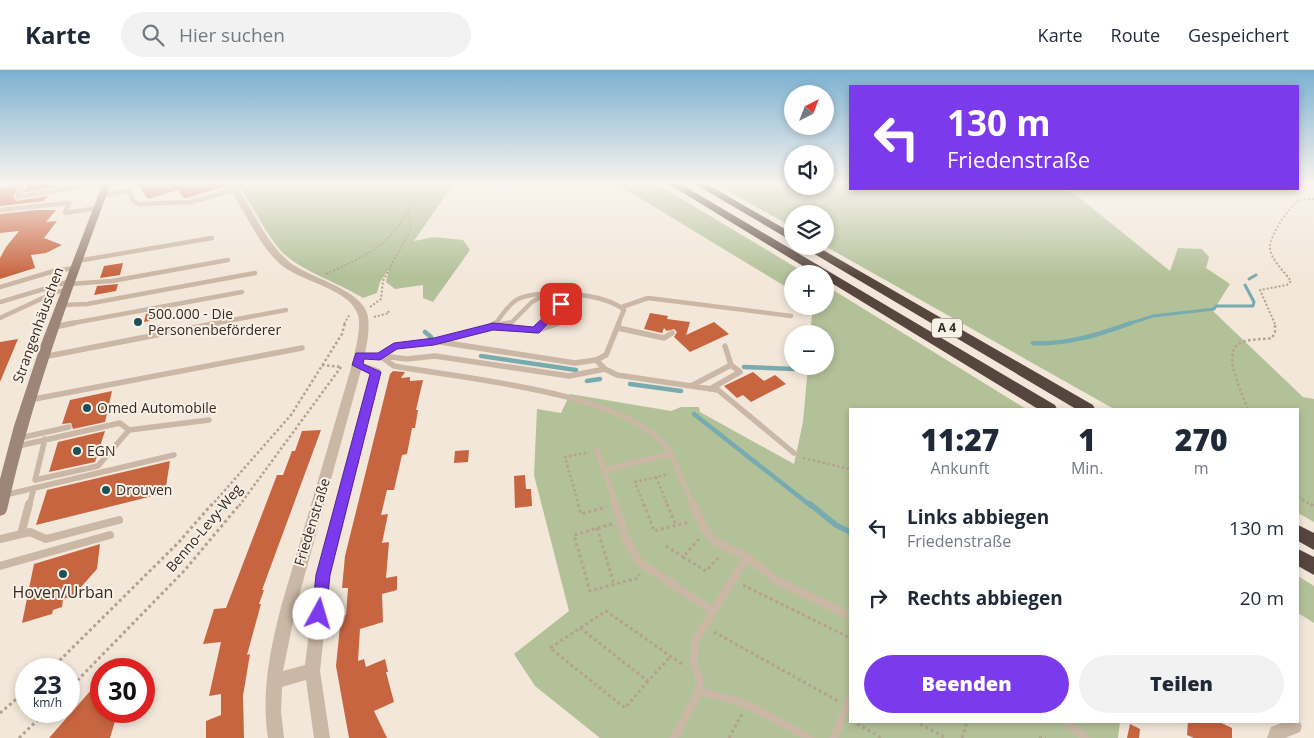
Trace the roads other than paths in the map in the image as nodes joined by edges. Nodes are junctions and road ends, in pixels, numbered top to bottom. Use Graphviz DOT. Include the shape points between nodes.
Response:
graph roads {
  1 [pos="96,214"];
  2 [pos="250,214"];
  3 [pos="724,214"];
  4 [pos="751,214"];
  5 [pos="784,233"];
  6 [pos="212,238"];
  7 [pos="823,255"];
  8 [pos="228,260"];
  9 [pos="76,265"];
  10 [pos="810,265"];
  11 [pos="255,273"];
  12 [pos="834,279"];
  13 [pos="69,285"];
  14 [pos="0,287"];
  15 [pos="242,292"];
  16 [pos="549,292"];
  17 [pos="580,296"];
  18 [pos="0,302"];
  19 [pos="62,305"];
  20 [pos="622,307"];
  21 [pos="286,310"];
  22 [pos="791,316"];
  23 [pos="0,318"];
  24 [pos="493,326"];
  25 [pos="54,327"];
  26 [pos="618,328"];
  27 [pos="536,331"];
  28 [pos="672,333"];
  29 [pos="434,341"];
  30 [pos="725,346"];
  31 [pos="302,348"];
  32 [pos="380,356"];
  33 [pos="43,357"];
  34 [pos="359,360"];
  35 [pos="596,360"];
  36 [pos="732,365"];
  37 [pos="604,369"];
  38 [pos="691,386"];
  39 [pos="710,389"];
  40 [pos="27,400"];
  41 [pos="1048,408"];
  42 [pos="1086,408"];
  43 [pos="209,420"];
  44 [pos="68,427"];
  45 [pos="129,430"];
  46 [pos="45,439"];
  47 [pos="14,443"];
  48 [pos="597,450"];
  49 [pos="794,453"];
  50 [pos="670,454"];
  51 [pos="174,455"];
  52 [pos="604,470"];
  53 [pos="34,488"];
  54 [pos="3,496"];
  55 [pos="0,510"];
  56 [pos="119,520"];
  57 [pos="1299,533"];
  58 [pos="21,534"];
  59 [pos="110,535"];
  60 [pos="0,539"];
  61 [pos="1314,542"];
  62 [pos="747,557"];
  63 [pos="1299,558"];
  64 [pos="0,566"];
  65 [pos="1314,567"];
  66 [pos="713,611"];
  67 [pos="849,616"];
  68 [pos="312,671"];
  69 [pos="274,681"];
  70 [pos="699,691"];
  71 [pos="849,702"];
  72 [pos="1067,723"];
  73 [pos="1294,726"];
  74 [pos="276,738"];
  75 [pos="322,738"];
  76 [pos="674,738"];
  77 [pos="809,738"];
  78 [pos="834,738"];
  79 [pos="1085,738"];
  80 [pos="1275,738"];
  1 -- 9 [label="street, Strangenhäuschen"];
  2 -- 34 [label="street, Friedenstraße" via="275,253 291,269 350,297 362,315"];
  3 -- 10 [label="highway, A 4"];
  4 -- 5 [label="highway"];
  6 -- 9 [label="lane"];
  7 -- 42 [label="highway, A 4"];
  8 -- 13 [label="lane" via="112,281"];
  9 -- 13 [label="street, Strangenhäuschen"];
  9 -- 14 [label="lane"];
  11 -- 19 [label="lane" via="87,304"];
  12 -- 41 [label="highway, A 4"];
  13 -- 18 [label="lane"];
  13 -- 19 [label="street, Strangenhäuschen"];
  13 -- 23 [label="lane"];
  15 -- 25 [label="lane"];
  16 -- 17 [label="lane"];
  16 -- 24 [label="lane" via="532,302 511,323"];
  16 -- 24 [label="lane" via="518,298"];
  17 -- 20 [label="lane" via="610,301"];
  17 -- 27 [label="lane" via="561,304"];
  17 -- 27 [label="lane" via="575,308 557,326"];
  19 -- 25 [label="street, Strangenhäuschen"];
  20 -- 22 [label="lane" via="641,299 656,298"];
  20 -- 26 [label="lane" via="624,315"];
  21 -- 33 [label="lane"];
  24 -- 27 [label="lane"];
  24 -- 29 [label="lane"];
  25 -- 33 [label="street, Strangenhäuschen"];
  26 -- 28 [label="lane" via="664,338"];
  26 -- 35 [label="lane" via="606,355"];
  29 -- 32 [label="lane" via="394,346"];
  29 -- 35 [label="lane" via="575,363"];
  30 -- 36 [label="lane"];
  31 -- 40 [label="lane"];
  32 -- 34 [label="lane"];
  32 -- 37 [label="lane" via="407,359 435,356 569,376"];
  32 -- 50 [label="lane" via="394,366 581,400 618,414 649,431 661,440"];
  33 -- 40 [label="street, Strangenhäuschen"];
  34 -- 68 [label="street, Friedenstraße" via="376,372 323,575"];
  34 -- 69 [label="street, Friedenstraße" via="295,578"];
  35 -- 37 [label="lane"];
  36 -- 38 [label="lane"];
  36 -- 39 [label="lane" via="740,372"];
  37 -- 38 [label="lane" via="617,375"];
  38 -- 39 [label="lane"];
  39 -- 49 [label="lane" via="718,390 735,402"];
  40 -- 47 [label="street, Strangenhäuschen"];
  43 -- 45 [label="lane"];
  44 -- 47 [label="lane"];
  45 -- 46 [label="lane" via="120,423"];
  45 -- 46 [label="lane" via="98,466 35,480"];
  46 -- 47 [label="lane"];
  47 -- 54 [label="street, Strangenhäuschen"];
  48 -- 52 [label="lane"];
  50 -- 52 [label="lane"];
  50 -- 62 [label="lane" via="705,532 723,547"];
  51 -- 53 [label="lane"];
  52 -- 66 [label="lane" via="627,541 639,562"];
  53 -- 54 [label="lane"];
  53 -- 58 [label="lane"];
  54 -- 55 [label="street, Strangenhäuschen"];
  56 -- 58 [label="lane" via="46,539 30,532"];
  57 -- 61 [label="highway"];
  58 -- 60 [label="lane"];
  59 -- 64 [label="lane"];
  62 -- 66 [label="lane"];
  62 -- 67 [label="lane" via="776,580"];
  63 -- 65 [label="highway"];
  66 -- 70 [label="lane" via="695,641 694,664 700,678"];
  68 -- 69 [label="street"];
  68 -- 75 [label="street, Friedenstraße"];
  69 -- 74 [label="street, Friedenstraße"];
  70 -- 76 [label="lane"];
  70 -- 77 [label="lane" via="733,698"];
  71 -- 78 [label="lane"];
  72 -- 79 [label="lane"];
  73 -- 80 [label="street" via="1277,733"];
}
